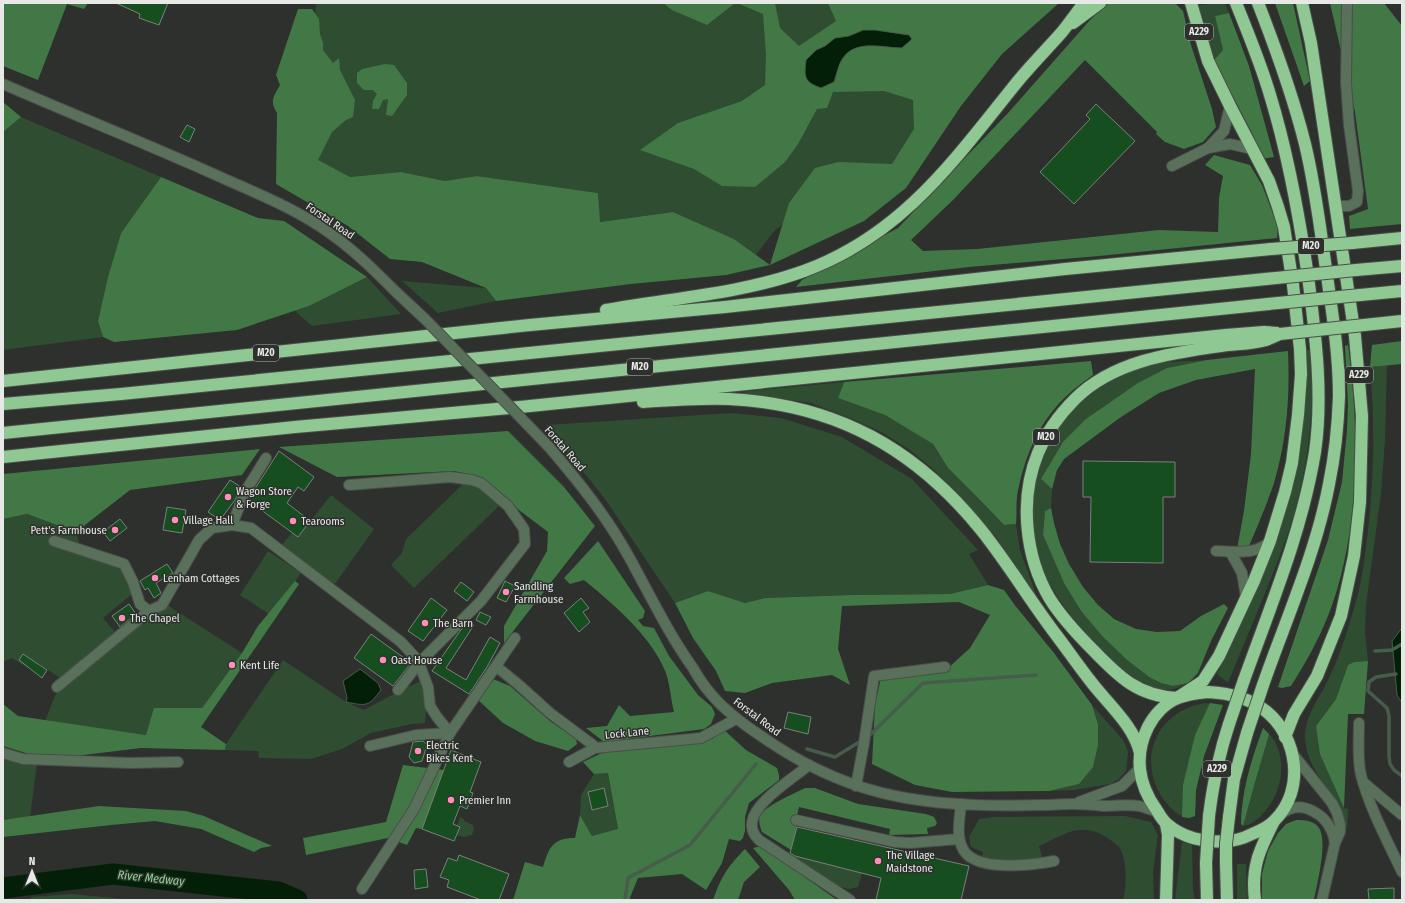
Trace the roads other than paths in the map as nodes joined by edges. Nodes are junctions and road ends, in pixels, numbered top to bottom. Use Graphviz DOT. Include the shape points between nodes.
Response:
graph roads {
  1 [pos="1084,3"];
  2 [pos="1100,3"];
  3 [pos="1191,3"];
  4 [pos="1236,3"];
  5 [pos="1258,3"];
  6 [pos="1302,3"];
  7 [pos="1347,3"];
  8 [pos="1062,31"];
  9 [pos="3,84"];
  10 [pos="1230,106"];
  11 [pos="1208,148"];
  12 [pos="1252,149"];
  13 [pos="1172,166"];
  14 [pos="1336,206"];
  15 [pos="1402,238"];
  16 [pos="1402,266"];
  17 [pos="1402,291"];
  18 [pos="1402,321"];
  19 [pos="530,325"];
  20 [pos="1280,334"];
  21 [pos="3,381"];
  22 [pos="3,404"];
  23 [pos="520,407"];
  24 [pos="3,433"];
  25 [pos="3,458"];
  26 [pos="266,458"];
  27 [pos="349,485"];
  28 [pos="232,525"];
  29 [pos="54,541"];
  30 [pos="1270,541"];
  31 [pos="1216,551"];
  32 [pos="1231,553"];
  33 [pos="1246,597"];
  34 [pos="149,611"];
  35 [pos="515,638"];
  36 [pos="419,663"];
  37 [pos="497,667"];
  38 [pos="945,667"];
  39 [pos="57,687"];
  40 [pos="398,690"];
  41 [pos="1177,698"];
  42 [pos="736,719"];
  43 [pos="1359,723"];
  44 [pos="450,733"];
  45 [pos="1285,737"];
  46 [pos="370,746"];
  47 [pos="595,748"];
  48 [pos="3,753"];
  49 [pos="1140,753"];
  50 [pos="1292,753"];
  51 [pos="178,762"];
  52 [pos="569,762"];
  53 [pos="809,766"];
  54 [pos="1139,770"];
  55 [pos="1363,782"];
  56 [pos="856,786"];
  57 [pos="961,804"];
  58 [pos="1074,804"];
  59 [pos="1158,812"];
  60 [pos="1402,815"];
  61 [pos="1278,818"];
  62 [pos="796,820"];
  63 [pos="1166,824"];
  64 [pos="959,839"];
  65 [pos="1335,843"];
  66 [pos="1054,861"];
  67 [pos="1402,872"];
  68 [pos="362,889"];
  69 [pos="850,900"];
  70 [pos="1166,900"];
  71 [pos="1206,900"];
  72 [pos="1227,900"];
  73 [pos="1255,900"];
  74 [pos="1322,900"];
  1 -- 8 [label="highway, M20"];
  2 -- 8 [label="highway, M20"];
  3 -- 10 [label="highway, A229" via="1208,61"];
  4 -- 71 [label="highway, A229, bridge" via="1270,94 1293,186 1313,317 1318,397 1317,427 1307,492 1295,537 1222,745 1209,816"];
  5 -- 72 [label="highway, A229, bridge" via="1286,79 1305,143 1316,197 1336,351 1339,394 1333,462 1324,509 1263,685 1234,779 1226,844"];
  6 -- 14 [label="highway, A229" via="1311,43"];
  7 -- 14 [label="street" via="1346,83 1358,191 1357,202 1349,206"];
  8 -- 19 [label="highway, M20" via="934,183 877,234 858,246 804,271 734,290"];
  9 -- 42 [label="street, Forstal Road, bridge" via="265,197 330,233 354,252 426,320 549,448 595,504 629,557 685,658 710,693"];
  10 -- 11 [label="street" via="1224,131"];
  10 -- 12 [label="highway, A229"];
  11 -- 12 [label="street" via="1230,144"];
  11 -- 13 [label="street"];
  12 -- 30 [label="highway, A229" via="1269,181 1284,227 1300,349 1300,392 1292,462"];
  14 -- 45 [label="highway, A229" via="1361,392 1363,440 1358,528 1341,616 1317,676 1294,714"];
  15 -- 19 [label="highway, M20, bridge" via="1058,270 725,307"];
  16 -- 22 [label="highway, M20, bridge"];
  17 -- 24 [label="highway, M20, bridge"];
  18 -- 20 [label="highway, M20, bridge"];
  19 -- 21 [label="highway, M20"];
  20 -- 23 [label="highway, M20" via="1264,332 1226,335"];
  20 -- 41 [label="highway, M20" via="1265,340 1164,355 1118,370 1076,399 1060,417 1044,440 1033,467 1027,497 1029,537 1032,556 1051,600 1079,636 1115,672 1146,692"];
  23 -- 25 [label="highway, M20" via="295,427"];
  23 -- 49 [label="highway, M20" via="700,399 754,401 828,417 876,439 928,474 982,530 1092,683 1130,730"];
  26 -- 28 [label="street" via="244,492"];
  27 -- 36 [label="street" via="450,477 472,480 481,483 508,506 524,528 525,544 481,601"];
  28 -- 34 [label="street" via="212,528 199,540 162,605"];
  28 -- 36 [label="street" via="251,528 400,642"];
  29 -- 34 [label="street" via="124,564 140,604"];
  30 -- 32 [label="street" via="1261,548"];
  30 -- 33 [label="highway, A229"];
  31 -- 32 [label="street"];
  32 -- 33 [label="street" via="1242,573"];
  33 -- 41 [label="highway, A229" via="1219,656 1203,681"];
  34 -- 39 [label="street"];
  35 -- 37 [label="street"];
  36 -- 40 [label="street"];
  36 -- 44 [label="street" via="428,687 430,706"];
  37 -- 44 [label="street"];
  37 -- 47 [label="street, Lock Lane"];
  38 -- 56 [label="street" via="874,676"];
  41 -- 45 [label="highway" via="1218,692 1246,699 1267,712 1280,726"];
  41 -- 49 [label="highway" via="1165,706 1151,722"];
  42 -- 47 [label="street, Lock Lane" via="701,738"];
  42 -- 53 [label="street, Forstal Road"];
  43 -- 55 [label="street" via="1359,753"];
  44 -- 46 [label="street" via="416,735"];
  44 -- 68 [label="street" via="414,809"];
  45 -- 50 [label="highway"];
  47 -- 52 [label="street"];
  48 -- 51 [label="street" via="24,759"];
  49 -- 54 [label="highway"];
  50 -- 61 [label="highway" via="1293,788"];
  50 -- 65 [label="street" via="1321,788 1337,813 1340,832"];
  53 -- 56 [label="street, Forstal Road"];
  53 -- 69 [label="street" via="763,803 752,820 753,831 759,840"];
  54 -- 58 [label="street, Forstal Road" via="1122,786"];
  54 -- 59 [label="highway" via="1144,788"];
  55 -- 60 [label="street"];
  55 -- 67 [label="street"];
  56 -- 57 [label="street, Forstal Road" via="906,798"];
  57 -- 58 [label="street, Forstal Road"];
  57 -- 64 [label="street"];
  58 -- 59 [label="street, Forstal Road" via="1138,806"];
  59 -- 63 [label="highway"];
  61 -- 63 [label="highway" via="1263,829 1236,840 1216,842 1196,839"];
  61 -- 65 [label="street" via="1290,809 1304,808 1313,811 1331,829"];
  61 -- 73 [label="highway" via="1257,859"];
  62 -- 64 [label="street" via="895,842"];
  63 -- 70 [label="highway"];
  64 -- 66 [label="street" via="966,853 985,863 1012,866"];
  65 -- 74 [label="street"];
}
